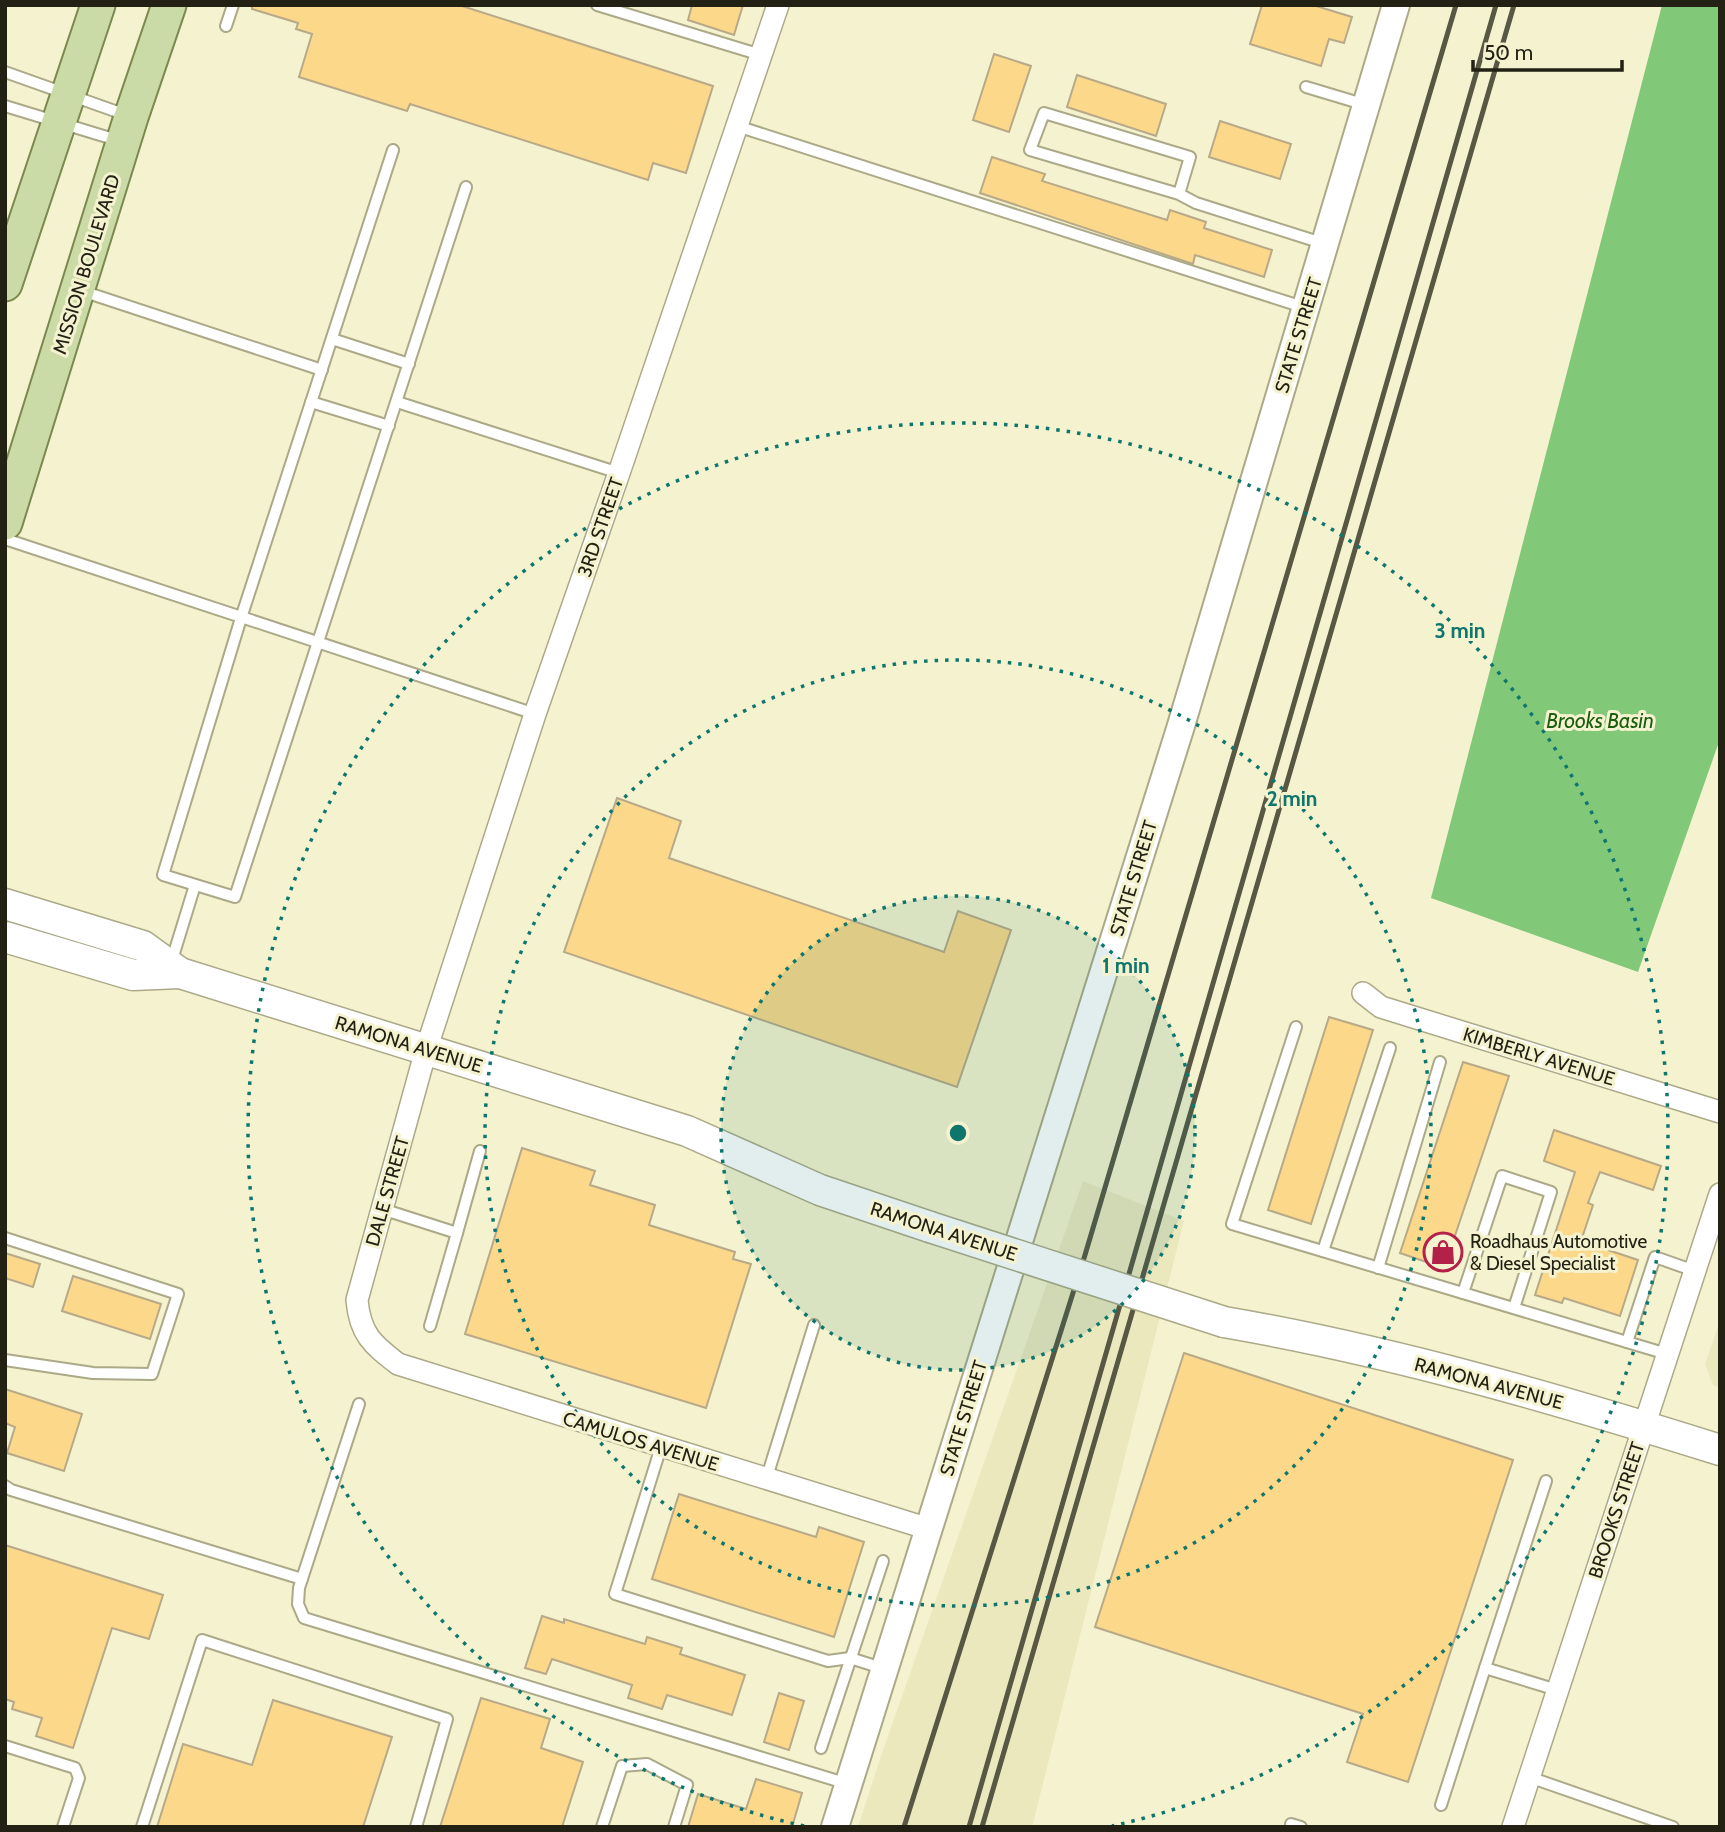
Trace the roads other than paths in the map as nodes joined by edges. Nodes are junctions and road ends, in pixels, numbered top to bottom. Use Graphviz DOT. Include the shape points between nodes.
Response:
graph roads {
  1 [pos="98,5"];
  2 [pos="169,5"];
  3 [pos="233,5"];
  4 [pos="597,5"];
  5 [pos="778,5"];
  6 [pos="1396,5"];
  7 [pos="226,26"];
  8 [pos="761,55"];
  9 [pos="5,72"];
  10 [pos="1306,87"];
  11 [pos="1366,105"];
  12 [pos="5,106"];
  13 [pos="63,109"];
  14 [pos="737,126"];
  15 [pos="127,130"];
  16 [pos="393,150"];
  17 [pos="466,187"];
  18 [pos="1178,194"];
  19 [pos="1325,244"];
  20 [pos="5,284"];
  21 [pos="78,290"];
  22 [pos="1306,308"];
  23 [pos="332,340"];
  24 [pos="409,364"];
  25 [pos="322,370"];
  26 [pos="311,402"];
  27 [pos="397,402"];
  28 [pos="389,426"];
  29 [pos="620,473"];
  30 [pos="5,523"];
  31 [pos="5,539"];
  32 [pos="241,618"];
  33 [pos="318,644"];
  34 [pos="535,714"];
  35 [pos="195,885"];
  36 [pos="5,904"];
  37 [pos="5,937"];
  38 [pos="175,969"];
  39 [pos="1363,993"];
  40 [pos="1296,1027"];
  41 [pos="1390,1048"];
  42 [pos="426,1050"];
  43 [pos="1440,1062"];
  44 [pos="1720,1112"];
  45 [pos="480,1151"];
  46 [pos="1720,1194"];
  47 [pos="382,1209"];
  48 [pos="457,1233"];
  49 [pos="5,1238"];
  50 [pos="1323,1251"];
  51 [pos="1378,1268"];
  52 [pos="1695,1271"];
  53 [pos="1463,1293"];
  54 [pos="1514,1308"];
  55 [pos="814,1325"];
  56 [pos="430,1326"];
  57 [pos="364,1333"];
  58 [pos="1627,1342"];
  59 [pos="1667,1354"];
  60 [pos="5,1360"];
  61 [pos="359,1404"];
  62 [pos="1643,1426"];
  63 [pos="661,1447"];
  64 [pos="1720,1450"];
  65 [pos="766,1480"];
  66 [pos="1546,1480"];
  67 [pos="5,1486"];
  68 [pos="929,1529"];
  69 [pos="883,1561"];
  70 [pos="302,1579"];
  71 [pos="850,1658"];
  72 [pos="1485,1668"];
  73 [pos="885,1669"];
  74 [pos="1558,1690"];
  75 [pos="5,1746"];
  76 [pos="821,1748"];
  77 [pos="1529,1777"];
  78 [pos="848,1784"];
  79 [pos="1441,1805"];
  80 [pos="63,1827"];
  81 [pos="142,1827"];
  82 [pos="415,1827"];
  83 [pos="602,1827"];
  84 [pos="674,1827"];
  85 [pos="835,1827"];
  86 [pos="1513,1827"];
  87 [pos="1673,1827"];
  1 -- 13 [label="main road"];
  2 -- 15 [label="main road, MISSION BOULEVARD"];
  3 -- 7 [label="lane"];
  4 -- 8 [label="lane"];
  5 -- 8 [label="street, 3RD STREET"];
  6 -- 11 [label="street, STATE STREET"];
  8 -- 14 [label="street, 3RD STREET"];
  9 -- 13 [label="lane"];
  10 -- 11 [label="lane"];
  11 -- 19 [label="street, STATE STREET"];
  12 -- 13 [label="lane"];
  13 -- 15 [label="lane"];
  13 -- 15 [label="lane"];
  13 -- 20 [label="main road"];
  14 -- 22 [label="lane"];
  14 -- 29 [label="street, 3RD STREET"];
  15 -- 21 [label="main road, MISSION BOULEVARD"];
  16 -- 23 [label="lane"];
  17 -- 24 [label="lane"];
  18 -- 18 [label="lane" via="1030,150 1044,113 1189,157"];
  18 -- 19 [label="lane" via="1196,204"];
  19 -- 22 [label="street, STATE STREET"];
  21 -- 25 [label="lane"];
  21 -- 30 [label="main road, MISSION BOULEVARD"];
  22 -- 68 [label="street, STATE STREET" via="1180,729"];
  23 -- 24 [label="lane"];
  23 -- 25 [label="lane"];
  24 -- 27 [label="lane"];
  25 -- 26 [label="lane"];
  26 -- 28 [label="lane"];
  26 -- 32 [label="lane"];
  27 -- 28 [label="lane"];
  27 -- 29 [label="lane"];
  28 -- 33 [label="lane"];
  29 -- 34 [label="street, 3RD STREET"];
  31 -- 32 [label="lane"];
  32 -- 33 [label="lane"];
  32 -- 35 [label="lane" via="163,875"];
  33 -- 34 [label="lane"];
  33 -- 35 [label="lane" via="235,897"];
  34 -- 42 [label="street, 3RD STREET"];
  35 -- 38 [label="lane"];
  36 -- 38 [label="main road, RAMONA AVENUE" via="143,946"];
  37 -- 38 [label="main road, RAMONA AVENUE" via="133,975"];
  38 -- 42 [label="main road, RAMONA AVENUE"];
  39 -- 44 [label="street, KIMBERLY AVENUE" via="1381,1007"];
  40 -- 50 [label="lane" via="1232,1224"];
  41 -- 50 [label="lane"];
  42 -- 47 [label="street, DALE STREET"];
  42 -- 62 [label="main road, RAMONA AVENUE, bridge" via="687,1131 820,1190 1224,1322 1303,1335 1450,1371"];
  43 -- 51 [label="lane"];
  45 -- 48 [label="lane"];
  46 -- 52 [label="street, BROOKS STREET" via="1707,1246"];
  47 -- 48 [label="lane"];
  47 -- 57 [label="street, DALE STREET" via="357,1300"];
  48 -- 56 [label="lane"];
  49 -- 60 [label="lane" via="178,1294 152,1374 93,1373"];
  50 -- 51 [label="lane"];
  51 -- 53 [label="lane"];
  52 -- 58 [label="lane" via="1655,1257"];
  52 -- 59 [label="street, BROOKS STREET"];
  53 -- 54 [label="lane"];
  53 -- 54 [label="lane" via="1502,1176 1550,1192"];
  54 -- 58 [label="lane"];
  55 -- 65 [label="lane"];
  57 -- 63 [label="street, CAMULOS AVENUE" via="398,1364"];
  58 -- 59 [label="lane"];
  59 -- 62 [label="street, BROOKS STREET"];
  61 -- 70 [label="lane"];
  62 -- 64 [label="main road, RAMONA AVENUE"];
  62 -- 74 [label="street, BROOKS STREET"];
  63 -- 65 [label="street, CAMULOS AVENUE"];
  63 -- 71 [label="lane" via="615,1594 828,1661"];
  65 -- 68 [label="street, CAMULOS AVENUE"];
  66 -- 72 [label="lane"];
  67 -- 70 [label="lane"];
  68 -- 73 [label="street, STATE STREET"];
  69 -- 71 [label="lane"];
  70 -- 78 [label="lane" via="298,1604 304,1618"];
  71 -- 73 [label="lane"];
  71 -- 76 [label="lane"];
  72 -- 74 [label="lane"];
  72 -- 79 [label="lane"];
  73 -- 78 [label="street, STATE STREET"];
  74 -- 77 [label="street, BROOKS STREET"];
  75 -- 80 [label="lane" via="75,1768 79,1778"];
  77 -- 86 [label="street, BROOKS STREET"];
  77 -- 87 [label="lane"];
  78 -- 85 [label="street, STATE STREET"];
  81 -- 82 [label="lane" via="202,1640 447,1719"];
  83 -- 84 [label="lane" via="622,1766 647,1764 687,1785"];
}
